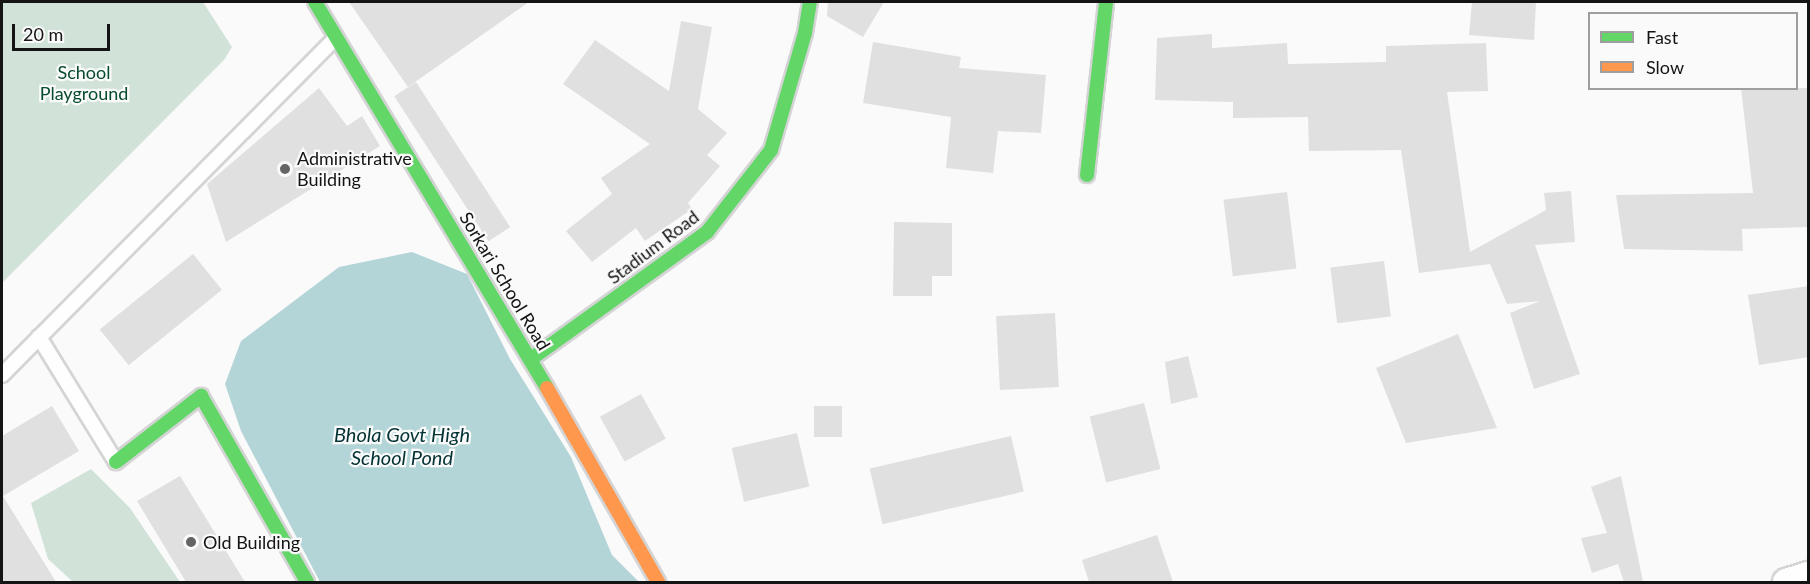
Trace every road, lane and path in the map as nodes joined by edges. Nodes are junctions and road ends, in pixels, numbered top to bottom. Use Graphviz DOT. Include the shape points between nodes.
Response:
graph roads {
  1 [pos="315,2"];
  2 [pos="810,2"];
  3 [pos="1106,2"];
  4 [pos="337,38"];
  5 [pos="1087,175"];
  6 [pos="39,337"];
  7 [pos="531,359"];
  8 [pos="2,375"];
  9 [pos="116,462"];
  10 [pos="1809,575"];
  11 [pos="307,582"];
  12 [pos="658,582"];
  13 [pos="1786,582"];
  1 -- 4 [label="street, Sorkari School Road"];
  2 -- 7 [label="street, Stadium Road" via="805,33 771,150 743,186 707,232"];
  3 -- 5 [label="street"];
  4 -- 6 [label="lane"];
  4 -- 7 [label="street, Sorkari School Road"];
  6 -- 8 [label="lane"];
  6 -- 9 [label="lane"];
  7 -- 12 [label="street, Sorkari School Road"];
  9 -- 11 [label="street" via="201,396"];
  10 -- 13 [label="street"];
}
